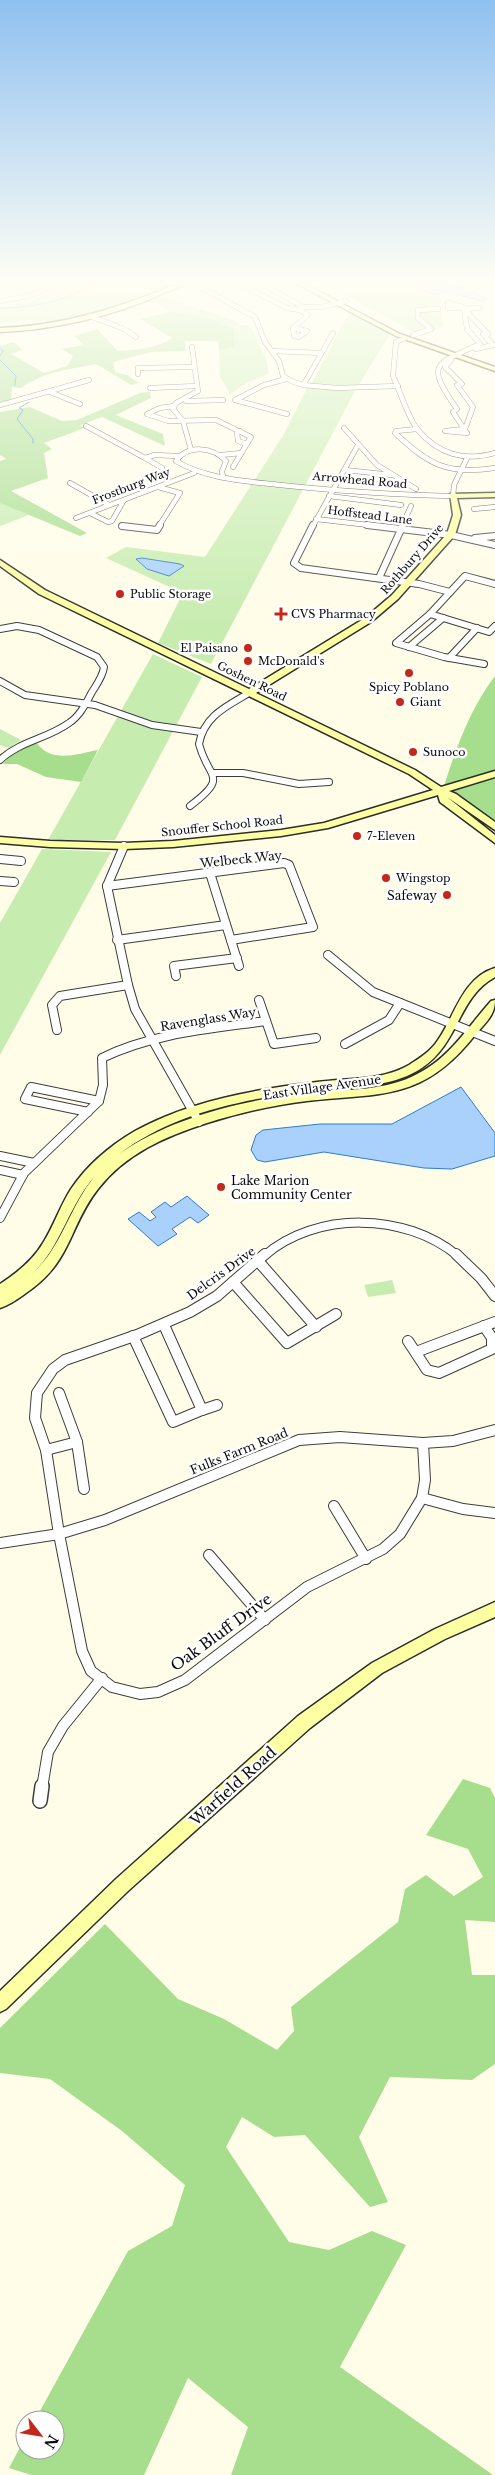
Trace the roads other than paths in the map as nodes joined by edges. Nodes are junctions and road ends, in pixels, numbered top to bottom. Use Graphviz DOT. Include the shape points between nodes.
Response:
graph roads {
  1 [pos="37,396"];
  2 [pos="59,396"];
  3 [pos="192,396"];
  4 [pos="244,396"];
  5 [pos="403,396"];
  6 [pos="448,396"];
  7 [pos="464,396"];
  8 [pos="224,400"];
  9 [pos="181,401"];
  10 [pos="80,404"];
  11 [pos="0,405"];
  12 [pos="174,406"];
  13 [pos="473,408"];
  14 [pos="458,409"];
  15 [pos="287,414"];
  16 [pos="183,421"];
  17 [pos="86,426"];
  18 [pos="344,428"];
  19 [pos="418,428"];
  20 [pos="240,431"];
  21 [pos="247,444"];
  22 [pos="358,446"];
  23 [pos="191,450"];
  24 [pos="241,453"];
  25 [pos="495,453"];
  26 [pos="221,455"];
  27 [pos="178,456"];
  28 [pos="145,458"];
  29 [pos="467,458"];
  30 [pos="233,467"];
  31 [pos="162,468"];
  32 [pos="495,468"];
  33 [pos="463,469"];
  34 [pos="222,470"];
  35 [pos="345,470"];
  36 [pos="194,473"];
  37 [pos="205,475"];
  38 [pos="395,476"];
  39 [pos="223,477"];
  40 [pos="70,483"];
  41 [pos="158,487"];
  42 [pos="416,489"];
  43 [pos="330,493"];
  44 [pos="495,495"];
  45 [pos="453,496"];
  46 [pos="124,500"];
  47 [pos="109,505"];
  48 [pos="401,505"];
  49 [pos="411,506"];
  50 [pos="495,507"];
  51 [pos="474,510"];
  52 [pos="90,512"];
  53 [pos="76,518"];
  54 [pos="316,519"];
  55 [pos="122,526"];
  56 [pos="400,529"];
  57 [pos="451,535"];
  58 [pos="495,536"];
  59 [pos="470,539"];
  60 [pos="495,545"];
  61 [pos="0,562"];
  62 [pos="379,578"];
  63 [pos="408,583"];
  64 [pos="495,584"];
  65 [pos="449,594"];
  66 [pos="430,614"];
  67 [pos="443,618"];
  68 [pos="495,626"];
  69 [pos="477,628"];
  70 [pos="0,629"];
  71 [pos="409,647"];
  72 [pos="449,658"];
  73 [pos="484,664"];
  74 [pos="0,681"];
  75 [pos="249,693"];
  76 [pos="84,703"];
  77 [pos="201,732"];
  78 [pos="0,760"];
  79 [pos="214,773"];
  80 [pos="495,774"];
  81 [pos="329,782"];
  82 [pos="442,792"];
  83 [pos="190,806"];
  84 [pos="495,827"];
  85 [pos="0,840"];
  86 [pos="495,840"];
  87 [pos="124,846"];
  88 [pos="0,860"];
  89 [pos="21,861"];
  90 [pos="210,873"];
  91 [pos="0,881"];
  92 [pos="14,882"];
  93 [pos="106,886"];
  94 [pos="226,925"];
  95 [pos="118,940"];
  96 [pos="231,940"];
  97 [pos="328,955"];
  98 [pos="495,972"];
  99 [pos="176,976"];
  100 [pos="128,985"];
  101 [pos="260,1000"];
  102 [pos="400,1003"];
  103 [pos="495,1004"];
  104 [pos="266,1021"];
  105 [pos="452,1024"];
  106 [pos="57,1030"];
  107 [pos="471,1032"];
  108 [pos="316,1038"];
  109 [pos="153,1039"];
  110 [pos="495,1041"];
  111 [pos="345,1044"];
  112 [pos="99,1101"];
  113 [pos="88,1112"];
  114 [pos="195,1117"];
  115 [pos="0,1156"];
  116 [pos="34,1163"];
  117 [pos="0,1170"];
  118 [pos="23,1175"];
  119 [pos="0,1218"];
  120 [pos="259,1262"];
  121 [pos="233,1282"];
  122 [pos="0,1291"];
  123 [pos="495,1296"];
  124 [pos="0,1303"];
  125 [pos="336,1314"];
  126 [pos="495,1322"];
  127 [pos="164,1325"];
  128 [pos="484,1326"];
  129 [pos="316,1327"];
  130 [pos="134,1336"];
  131 [pos="408,1341"];
  132 [pos="416,1352"];
  133 [pos="59,1393"];
  134 [pos="217,1405"];
  135 [pos="202,1410"];
  136 [pos="495,1430"];
  137 [pos="77,1442"];
  138 [pos="423,1443"];
  139 [pos="46,1450"];
  140 [pos="84,1489"];
  141 [pos="422,1498"];
  142 [pos="334,1506"];
  143 [pos="495,1513"];
  144 [pos="59,1534"];
  145 [pos="0,1543"];
  146 [pos="209,1555"];
  147 [pos="366,1558"];
  148 [pos="495,1609"];
  149 [pos="265,1620"];
  150 [pos="102,1678"];
  151 [pos="40,1801"];
  152 [pos="0,2003"];
  1 -- 11 [label="street"];
  2 -- 10 [label="street"];
  3 -- 9 [label="street"];
  4 -- 15 [label="street" via="235,400"];
  5 -- 19 [label="street"];
  6 -- 14 [label="street"];
  7 -- 13 [label="street"];
  8 -- 9 [label="street"];
  9 -- 12 [label="street"];
  12 -- 16 [label="street"];
  12 -- 16 [label="street" via="147,414 164,421"];
  13 -- 14 [label="street"];
  13 -- 14 [label="street" via="465,429 453,412"];
  16 -- 20 [label="street" via="216,420"];
  16 -- 23 [label="street"];
  17 -- 28 [label="street"];
  18 -- 22 [label="street"];
  19 -- 29 [label="street" via="442,451"];
  19 -- 33 [label="street" via="396,433 423,458"];
  20 -- 21 [label="street" via="238,441"];
  20 -- 21 [label="street" via="252,437"];
  21 -- 24 [label="street"];
  22 -- 35 [label="street"];
  22 -- 38 [label="street" via="377,465"];
  23 -- 26 [label="street"];
  23 -- 27 [label="street"];
  24 -- 26 [label="street"];
  24 -- 30 [label="street"];
  25 -- 29 [label="street"];
  26 -- 34 [label="street" via="226,461"];
  27 -- 28 [label="street"];
  27 -- 36 [label="street" via="178,465"];
  28 -- 31 [label="street"];
  29 -- 33 [label="street, Rothbury Drive"];
  32 -- 33 [label="street"];
  33 -- 45 [label="street, Rothbury Drive" via="454,485"];
  34 -- 37 [label="street"];
  34 -- 39 [label="street"];
  35 -- 38 [label="street"];
  35 -- 43 [label="street"];
  36 -- 37 [label="street, Arrowhead Road"];
  36 -- 41 [label="street, Frostburg Way"];
  37 -- 39 [label="street, Arrowhead Road"];
  38 -- 42 [label="street"];
  39 -- 43 [label="street, Arrowhead Road"];
  40 -- 47 [label="street"];
  41 -- 46 [label="street, Frostburg Way"];
  41 -- 55 [label="street" via="180,493 157,530"];
  43 -- 45 [label="street, Arrowhead Road"];
  43 -- 48 [label="street"];
  43 -- 54 [label="street"];
  44 -- 45 [label="street, Arrowhead Road"];
  45 -- 57 [label="street, Rothbury Drive" via="457,515"];
  46 -- 47 [label="street, Frostburg Way"];
  46 -- 52 [label="street" via="108,522"];
  47 -- 52 [label="street, Frostburg Way"];
  49 -- 56 [label="street"];
  50 -- 51 [label="street"];
  52 -- 53 [label="street, Frostburg Way"];
  54 -- 56 [label="street, Hoffstead Lane"];
  54 -- 62 [label="street" via="295,560 296,566"];
  56 -- 57 [label="street, Hoffstead Lane"];
  56 -- 62 [label="street"];
  57 -- 59 [label="street, Hoffstead Lane"];
  57 -- 63 [label="street, Rothbury Drive"];
  58 -- 59 [label="street"];
  59 -- 60 [label="street, Hoffstead Lane"];
  61 -- 75 [label="street, Goshen Road" via="42,592"];
  62 -- 63 [label="street"];
  63 -- 65 [label="street"];
  63 -- 75 [label="street, Rothbury Drive" via="368,620"];
  64 -- 65 [label="street" via="465,576"];
  65 -- 66 [label="street"];
  66 -- 67 [label="street"];
  66 -- 71 [label="street" via="396,643"];
  67 -- 69 [label="street"];
  67 -- 71 [label="street"];
  68 -- 69 [label="street" via="489,632"];
  69 -- 72 [label="street"];
  70 -- 76 [label="street" via="17,626 38,630 101,660 103,673"];
  71 -- 72 [label="street"];
  72 -- 73 [label="street"];
  74 -- 76 [label="street" via="25,695"];
  75 -- 77 [label="street" via="214,715"];
  75 -- 82 [label="street, Goshen Road" via="412,772"];
  76 -- 77 [label="street" via="108,708 152,726"];
  76 -- 78 [label="street" via="69,723 25,741"];
  77 -- 79 [label="street" via="200,750"];
  79 -- 81 [label="street" via="243,773 298,784"];
  79 -- 83 [label="street" via="210,792"];
  80 -- 82 [label="street, Snouffer School Road"];
  82 -- 84 [label="street, Goshen Road" via="454,796"];
  82 -- 86 [label="street, Goshen Road" via="443,800"];
  82 -- 87 [label="street, Snouffer School Road" via="303,830 205,842"];
  85 -- 87 [label="street, Snouffer School Road"];
  87 -- 93 [label="street"];
  88 -- 89 [label="street"];
  90 -- 93 [label="street, Welbeck Way"];
  90 -- 94 [label="street"];
  90 -- 96 [label="street, Welbeck Way" via="289,865 313,927"];
  91 -- 92 [label="street"];
  93 -- 95 [label="street"];
  94 -- 95 [label="street"];
  94 -- 96 [label="street"];
  95 -- 100 [label="street"];
  96 -- 99 [label="street" via="238,962 174,966"];
  97 -- 102 [label="street" via="373,992"];
  98 -- 105 [label="street, East Village Avenue" via="473,987"];
  100 -- 106 [label="street" via="60,996 52,1005"];
  100 -- 109 [label="street" via="135,1009"];
  101 -- 104 [label="street, Ravenglass Way"];
  102 -- 105 [label="street"];
  102 -- 111 [label="street" via="389,1020"];
  103 -- 107 [label="street, East Village Avenue"];
  104 -- 108 [label="street, Ravenglass Way" via="274,1044"];
  104 -- 109 [label="street, Ravenglass Way"];
  105 -- 107 [label="street"];
  105 -- 114 [label="street, East Village Avenue" via="435,1052 404,1073 279,1091"];
  107 -- 110 [label="street"];
  107 -- 114 [label="street, East Village Avenue" via="437,1068 400,1086 372,1093 282,1101"];
  109 -- 112 [label="street, Ravenglass Way" via="102,1058 103,1095"];
  109 -- 114 [label="street"];
  112 -- 113 [label="street"];
  112 -- 113 [label="street" via="31,1087 25,1099"];
  113 -- 116 [label="street"];
  114 -- 122 [label="street, East Village Avenue" via="142,1134 120,1147 97,1167 72,1198 39,1259"];
  114 -- 124 [label="street, East Village Avenue" via="120,1160 89,1194 52,1262 28,1285"];
  115 -- 116 [label="street"];
  116 -- 118 [label="street"];
  117 -- 118 [label="street"];
  118 -- 119 [label="street"];
  120 -- 121 [label="street, Delcris Drive"];
  120 -- 123 [label="street, Delcris Drive" via="286,1240 308,1230 338,1224 392,1224 413,1230 448,1248 485,1282"];
  120 -- 129 [label="street"];
  121 -- 127 [label="street, Delcris Drive" via="208,1302"];
  121 -- 129 [label="street" via="287,1343"];
  125 -- 129 [label="street"];
  126 -- 128 [label="street"];
  127 -- 130 [label="street, Delcris Drive"];
  127 -- 135 [label="street"];
  128 -- 132 [label="street"];
  128 -- 132 [label="street" via="492,1338 492,1349 439,1373 427,1370"];
  130 -- 135 [label="street" via="173,1422"];
  130 -- 139 [label="street, Delcris Drive" via="65,1360 43,1381 37,1393 35,1418"];
  131 -- 132 [label="street"];
  133 -- 137 [label="street"];
  134 -- 135 [label="street"];
  136 -- 138 [label="street, Fulks Farm Road" via="453,1441"];
  137 -- 139 [label="street"];
  137 -- 140 [label="street"];
  138 -- 141 [label="street, Oak Bluff Drive" via="425,1480"];
  138 -- 144 [label="street, Fulks Farm Road" via="340,1437 299,1440 105,1520"];
  139 -- 144 [label="street, Delcris Drive"];
  141 -- 143 [label="street" via="463,1509"];
  141 -- 147 [label="street, Oak Bluff Drive" via="400,1534"];
  142 -- 147 [label="street"];
  144 -- 145 [label="street, Fulks Farm Road"];
  144 -- 150 [label="street, Oak Bluff Drive" via="82,1650 91,1671"];
  146 -- 149 [label="street"];
  147 -- 149 [label="street, Oak Bluff Drive" via="308,1587"];
  148 -- 152 [label="street, Warfield Road" via="377,1668 304,1722 122,1885"];
  149 -- 150 [label="street, Oak Bluff Drive" via="185,1680 158,1692 140,1694 112,1687"];
  150 -- 151 [label="street" via="48,1752"];
}
